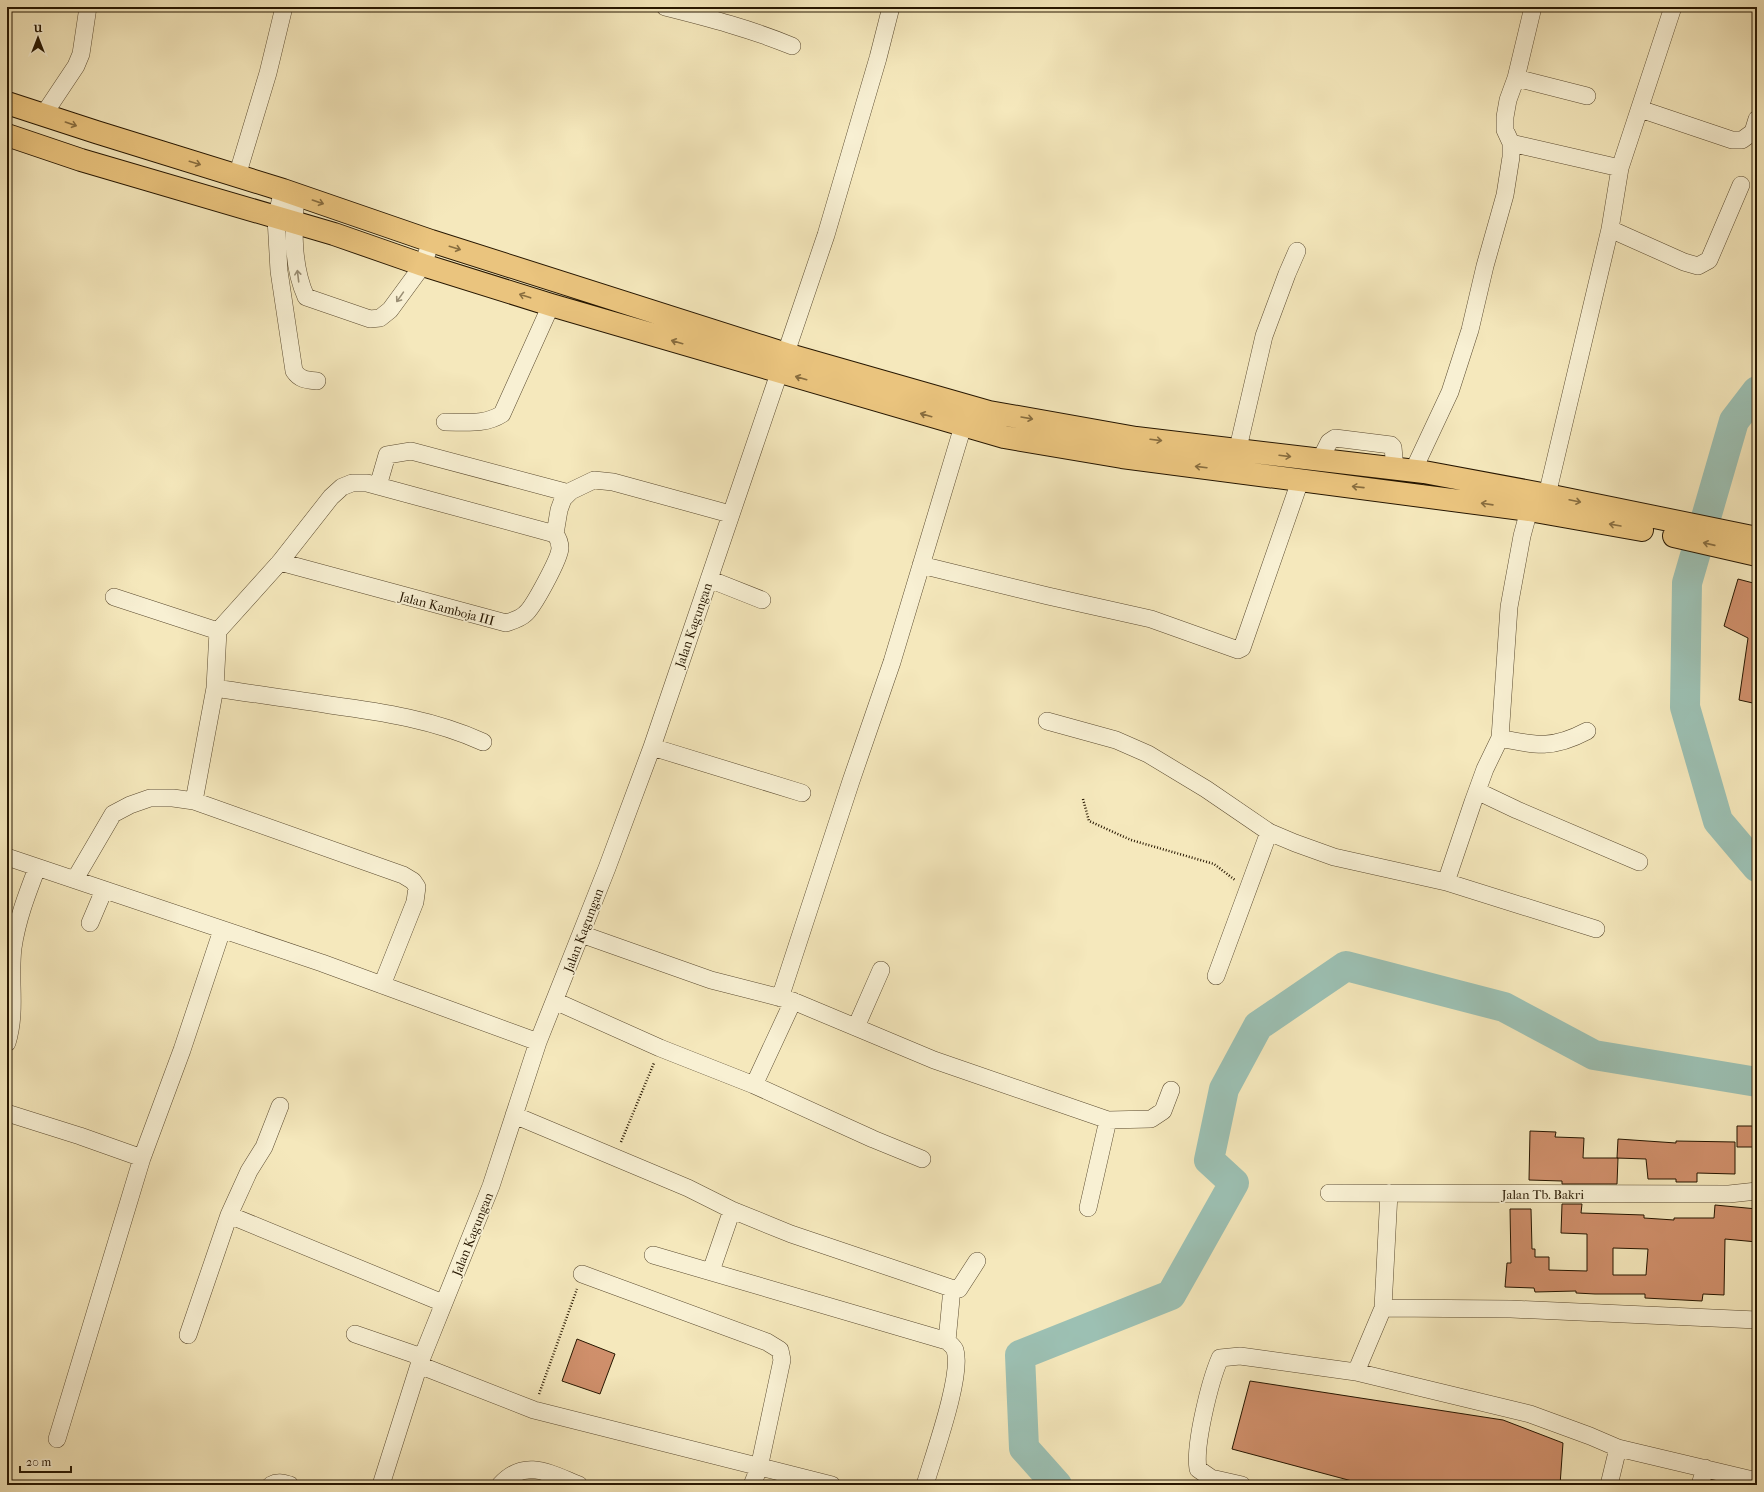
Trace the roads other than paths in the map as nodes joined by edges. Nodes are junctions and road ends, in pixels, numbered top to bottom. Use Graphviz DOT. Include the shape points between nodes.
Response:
graph roads {
  1 [pos="88,7"];
  2 [pos="284,7"];
  3 [pos="665,7"];
  4 [pos="891,7"];
  5 [pos="1533,7"];
  6 [pos="1673,7"];
  7 [pos="792,46"];
  8 [pos="1516,78"];
  9 [pos="1587,96"];
  10 [pos="7,103"];
  11 [pos="1640,109"];
  12 [pos="44,114"];
  13 [pos="1757,120"];
  14 [pos="7,136"];
  15 [pos="1511,143"];
  16 [pos="1620,168"];
  17 [pos="237,176"];
  18 [pos="1741,185"];
  19 [pos="290,193"];
  20 [pos="284,220"];
  21 [pos="1610,229"];
  22 [pos="431,241"];
  23 [pos="1297,251"];
  24 [pos="423,265"];
  25 [pos="552,305"];
  26 [pos="783,363"];
  27 [pos="317,381"];
  28 [pos="445,422"];
  29 [pos="963,426"];
  30 [pos="1237,450"];
  31 [pos="1404,470"];
  32 [pos="1234,471"];
  33 [pos="1300,481"];
  34 [pos="378,486"];
  35 [pos="569,493"];
  36 [pos="1547,495"];
  37 [pos="1529,510"];
  38 [pos="730,514"];
  39 [pos="1657,525"];
  40 [pos="555,534"];
  41 [pos="1753,546"];
  42 [pos="280,562"];
  43 [pos="921,565"];
  44 [pos="709,579"];
  45 [pos="114,597"];
  46 [pos="762,600"];
  47 [pos="218,631"];
  48 [pos="216,688"];
  49 [pos="1047,721"];
  50 [pos="1587,731"];
  51 [pos="1500,738"];
  52 [pos="483,742"];
  53 [pos="652,747"];
  54 [pos="1477,791"];
  55 [pos="802,792"];
  56 [pos="194,801"];
  57 [pos="1268,832"];
  58 [pos="7,857"];
  59 [pos="1639,862"];
  60 [pos="37,868"];
  61 [pos="75,879"];
  62 [pos="1446,882"];
  63 [pos="104,890"];
  64 [pos="90,923"];
  65 [pos="1596,929"];
  66 [pos="222,930"];
  67 [pos="581,934"];
  68 [pos="881,970"];
  69 [pos="1216,976"];
  70 [pos="382,985"];
  71 [pos="787,999"];
  72 [pos="555,1001"];
  73 [pos="856,1027"];
  74 [pos="538,1042"];
  75 [pos="7,1043"];
  76 [pos="754,1085"];
  77 [pos="1170,1090"];
  78 [pos="280,1106"];
  79 [pos="7,1113"];
  80 [pos="514,1115"];
  81 [pos="1108,1120"];
  82 [pos="142,1158"];
  83 [pos="922,1159"];
  84 [pos="1757,1191"];
  85 [pos="1329,1193"];
  86 [pos="1389,1193"];
  87 [pos="1088,1208"];
  88 [pos="732,1210"];
  89 [pos="230,1216"];
  90 [pos="653,1255"];
  91 [pos="977,1261"];
  92 [pos="711,1271"];
  93 [pos="582,1274"];
  94 [pos="951,1288"];
  95 [pos="443,1303"];
  96 [pos="1383,1308"];
  97 [pos="1757,1320"];
  98 [pos="356,1334"];
  99 [pos="188,1335"];
  100 [pos="947,1341"];
  101 [pos="421,1361"];
  102 [pos="1356,1372"];
  103 [pos="57,1439"];
  104 [pos="1618,1448"];
  105 [pos="759,1468"];
  106 [pos="1705,1468"];
  107 [pos="1757,1481"];
  108 [pos="384,1484"];
  109 [pos="271,1485"];
  110 [pos="290,1485"];
  111 [pos="500,1485"];
  112 [pos="580,1485"];
  113 [pos="752,1485"];
  114 [pos="832,1485"];
  115 [pos="925,1485"];
  116 [pos="1242,1485"];
  117 [pos="1609,1485"];
  118 [pos="1700,1485"];
  1 -- 12 [label="street" via="81,54 76,66"];
  2 -- 17 [label="street" via="268,73"];
  3 -- 7 [label="street" via="718,20"];
  4 -- 26 [label="street, Jalan Kagungan" via="826,235"];
  5 -- 8 [label="street"];
  6 -- 11 [label="street"];
  8 -- 9 [label="street"];
  8 -- 15 [label="street" via="1505,117 1505,130"];
  10 -- 12 [label="main road"];
  11 -- 13 [label="street" via="1732,140 1742,140 1753,132"];
  11 -- 16 [label="street"];
  12 -- 17 [label="main road, one-way"];
  14 -- 20 [label="main road"];
  15 -- 16 [label="street"];
  15 -- 31 [label="street" via="1504,195 1470,330 1450,392"];
  16 -- 21 [label="street"];
  17 -- 19 [label="main road"];
  18 -- 21 [label="street" via="1709,260 1698,266"];
  19 -- 20 [label="street"];
  19 -- 22 [label="main road, one-way"];
  20 -- 24 [label="main road" via="334,234"];
  24 -- 20 [label="street, one-way" via="390,310 380,318 370,319 306,297 299,283"];
  20 -- 27 [label="street" via="279,271 294,371 298,377"];
  21 -- 36 [label="street"];
  22 -- 24 [label="street"];
  22 -- 26 [label="main road, one-way"];
  23 -- 30 [label="street" via="1264,336"];
  25 -- 24 [label="main road, one-way"];
  26 -- 25 [label="main road, one-way"];
  25 -- 28 [label="street" via="502,414 493,420 480,422"];
  29 -- 26 [label="main road, one-way"];
  26 -- 30 [label="main road, one-way" via="989,412 1136,438"];
  26 -- 38 [label="street, Jalan Kagungan"];
  32 -- 29 [label="main road, one-way" via="1122,457 1004,437"];
  29 -- 43 [label="street"];
  30 -- 31 [label="main road, one-way"];
  30 -- 32 [label="street"];
  31 -- 36 [label="main road"];
  32 -- 33 [label="main road"];
  37 -- 33 [label="main road, one-way"];
  33 -- 43 [label="street" via="1242,648 1238,650 1151,619"];
  34 -- 35 [label="street" via="387,455 411,451"];
  34 -- 40 [label="street"];
  34 -- 42 [label="street" via="352,483 342,487 331,497"];
  35 -- 38 [label="street" via="594,480 613,482"];
  35 -- 40 [label="street" via="559,510"];
  36 -- 39 [label="main road, one-way"];
  39 -- 37 [label="main road, one-way"];
  37 -- 51 [label="street" via="1509,606"];
  38 -- 44 [label="street, Jalan Kagungan"];
  39 -- 41 [label="main road"];
  40 -- 42 [label="street, Jalan Kamboja III" via="560,549 551,572 526,614 506,623"];
  42 -- 47 [label="street"];
  43 -- 71 [label="street" via="892,662 851,781"];
  44 -- 46 [label="street"];
  44 -- 53 [label="street, Jalan Kagungan"];
  45 -- 47 [label="street"];
  47 -- 48 [label="street"];
  48 -- 52 [label="street" via="369,710 448,728"];
  48 -- 56 [label="street"];
  49 -- 57 [label="street" via="1116,740 1148,754"];
  50 -- 51 [label="street" via="1555,744 1531,745"];
  51 -- 54 [label="street"];
  53 -- 55 [label="street"];
  53 -- 67 [label="street, Jalan Kagungan"];
  54 -- 59 [label="street"];
  54 -- 62 [label="street"];
  56 -- 61 [label="street" via="150,798 113,814"];
  56 -- 70 [label="street" via="403,875 413,881 417,886 414,902"];
  57 -- 62 [label="street" via="1334,857"];
  57 -- 69 [label="street"];
  58 -- 60 [label="street"];
  60 -- 61 [label="street"];
  60 -- 75 [label="street" via="19,915 13,949 13,1014"];
  61 -- 63 [label="street"];
  62 -- 65 [label="street"];
  63 -- 64 [label="street"];
  63 -- 66 [label="street"];
  66 -- 70 [label="street"];
  66 -- 82 [label="street"];
  67 -- 71 [label="street" via="711,980"];
  67 -- 72 [label="street, Jalan Kagungan"];
  68 -- 73 [label="street"];
  70 -- 74 [label="street"];
  71 -- 73 [label="street"];
  71 -- 76 [label="street"];
  72 -- 74 [label="street, Jalan Kagungan"];
  72 -- 76 [label="street" via="660,1048"];
  73 -- 81 [label="street" via="934,1060"];
  74 -- 80 [label="street, Jalan Kagungan"];
  76 -- 83 [label="street"];
  77 -- 81 [label="street" via="1163,1111 1152,1119"];
  78 -- 89 [label="street" via="264,1147 249,1171"];
  79 -- 82 [label="street"];
  80 -- 88 [label="street" via="688,1188"];
  80 -- 95 [label="street, Jalan Kagungan" via="491,1186"];
  81 -- 87 [label="street"];
  82 -- 103 [label="street"];
  84 -- 86 [label="street, Jalan Tb. Bakri" via="1729,1194"];
  85 -- 86 [label="street, Jalan Tb. Bakri"];
  86 -- 96 [label="street"];
  88 -- 92 [label="street"];
  88 -- 94 [label="street" via="791,1234"];
  89 -- 95 [label="street"];
  89 -- 99 [label="street"];
  90 -- 92 [label="street"];
  91 -- 94 [label="street" via="959,1289"];
  92 -- 100 [label="street"];
  93 -- 105 [label="street" via="767,1342 780,1350 782,1360"];
  94 -- 100 [label="street"];
  95 -- 101 [label="street, Jalan Kagungan"];
  96 -- 97 [label="street" via="1511,1309"];
  96 -- 102 [label="street"];
  98 -- 101 [label="street"];
  100 -- 115 [label="street" via="955,1349 955,1382"];
  101 -- 105 [label="street" via="534,1410"];
  101 -- 108 [label="street, Jalan Kagungan"];
  102 -- 104 [label="street" via="1530,1414"];
  102 -- 116 [label="street" via="1240,1356 1220,1358 1205,1410 1196,1459 1198,1469 1211,1478"];
  104 -- 106 [label="street"];
  104 -- 117 [label="street"];
  105 -- 113 [label="street"];
  105 -- 114 [label="street"];
  106 -- 107 [label="street"];
  106 -- 118 [label="street"];
  109 -- 110 [label="street" via="275,1482"];
  111 -- 112 [label="street" via="508,1476 531,1468"];
}
